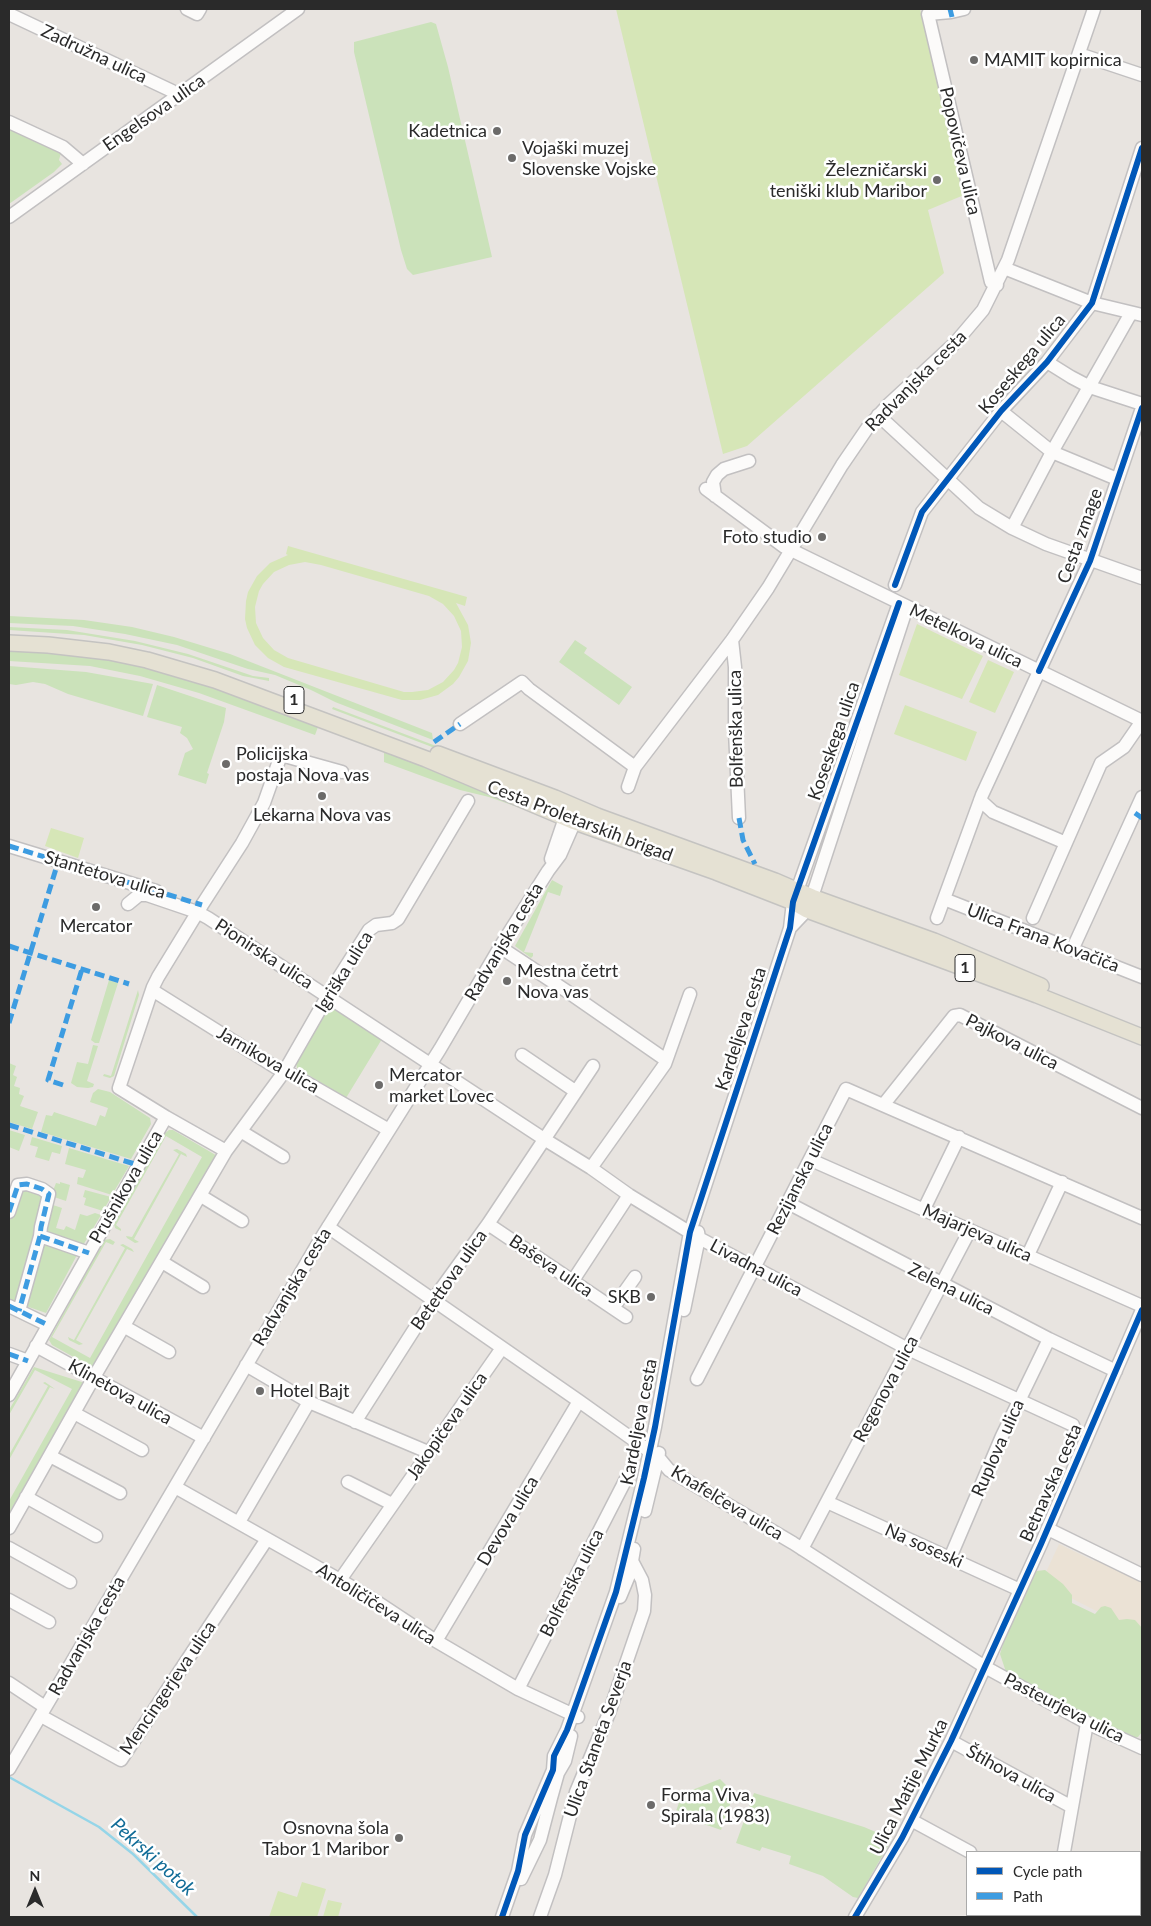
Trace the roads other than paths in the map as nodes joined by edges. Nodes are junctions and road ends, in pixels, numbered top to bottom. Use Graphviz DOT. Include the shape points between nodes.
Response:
graph roads {
  1 [pos="187,9"];
  2 [pos="200,9"];
  3 [pos="298,9"];
  4 [pos="964,9"];
  5 [pos="1094,9"];
  6 [pos="9,14"];
  7 [pos="1079,54"];
  8 [pos="1142,75"];
  9 [pos="178,96"];
  10 [pos="9,122"];
  11 [pos="1142,148"];
  12 [pos="83,164"];
  13 [pos="9,217"];
  14 [pos="1004,268"];
  15 [pos="997,285"];
  16 [pos="1092,303"];
  17 [pos="1136,314"];
  18 [pos="1046,362"];
  19 [pos="1090,386"];
  20 [pos="1142,404"];
  21 [pos="1142,408"];
  22 [pos="1001,411"];
  23 [pos="878,415"];
  24 [pos="1052,452"];
  25 [pos="749,461"];
  26 [pos="947,479"];
  27 [pos="1116,479"];
  28 [pos="1012,528"];
  29 [pos="790,550"];
  30 [pos="1090,560"];
  31 [pos="1142,578"];
  32 [pos="895,584"];
  33 [pos="903,605"];
  34 [pos="9,634"];
  35 [pos="732,640"];
  36 [pos="9,643"];
  37 [pos="1039,671"];
  38 [pos="1142,721"];
  39 [pos="460,724"];
  40 [pos="635,766"];
  41 [pos="342,772"];
  42 [pos="628,788"];
  43 [pos="1142,797"];
  44 [pos="980,800"];
  45 [pos="468,801"];
  46 [pos="572,813"];
  47 [pos="1138,815"];
  48 [pos="739,818"];
  49 [pos="1066,843"];
  50 [pos="9,846"];
  51 [pos="795,896"];
  52 [pos="944,899"];
  53 [pos="128,904"];
  54 [pos="810,904"];
  55 [pos="199,909"];
  56 [pos="937,918"];
  57 [pos="1033,918"];
  58 [pos="790,928"];
  59 [pos="500,947"];
  60 [pos="1073,948"];
  61 [pos="1142,977"];
  62 [pos="152,989"];
  63 [pos="690,994"];
  64 [pos="328,996"];
  65 [pos="1142,1027"];
  66 [pos="1142,1037"];
  67 [pos="522,1055"];
  68 [pos="666,1060"];
  69 [pos="431,1063"];
  70 [pos="593,1066"];
  71 [pos="284,1072"];
  72 [pos="575,1091"];
  73 [pos="884,1104"];
  74 [pos="1142,1108"];
  75 [pos="166,1117"];
  76 [pos="389,1130"];
  77 [pos="242,1132"];
  78 [pos="959,1137"];
  79 [pos="544,1139"];
  80 [pos="226,1151"];
  81 [pos="283,1157"];
  82 [pos="811,1160"];
  83 [pos="591,1168"];
  84 [pos="1062,1182"];
  85 [pos="629,1195"];
  86 [pos="201,1196"];
  87 [pos="788,1203"];
  88 [pos="924,1209"];
  89 [pos="9,1212"];
  90 [pos="1142,1218"];
  91 [pos="242,1221"];
  92 [pos="488,1224"];
  93 [pos="328,1227"];
  94 [pos="970,1230"];
  95 [pos="694,1235"];
  96 [pos="40,1236"];
  97 [pos="89,1252"];
  98 [pos="1028,1255"];
  99 [pos="162,1262"];
  100 [pos="755,1266"];
  101 [pos="635,1277"];
  102 [pos="572,1282"];
  103 [pos="942,1284"];
  104 [pos="203,1287"];
  105 [pos="433,1300"];
  106 [pos="613,1308"];
  107 [pos="14,1309"];
  108 [pos="1142,1313"];
  109 [pos="626,1316"];
  110 [pos="48,1325"];
  111 [pos="125,1326"];
  112 [pos="1049,1339"];
  113 [pos="36,1346"];
  114 [pos="502,1348"];
  115 [pos="908,1349"];
  116 [pos="169,1352"];
  117 [pos="9,1354"];
  118 [pos="28,1361"];
  119 [pos="246,1365"];
  120 [pos="1116,1371"];
  121 [pos="94,1377"];
  122 [pos="697,1379"];
  123 [pos="9,1395"];
  124 [pos="1019,1399"];
  125 [pos="579,1401"];
  126 [pos="309,1402"];
  127 [pos="74,1413"];
  128 [pos="355,1422"];
  129 [pos="1073,1425"];
  130 [pos="204,1438"];
  131 [pos="142,1450"];
  132 [pos="428,1452"];
  133 [pos="654,1455"];
  134 [pos="50,1456"];
  135 [pos="627,1476"];
  136 [pos="348,1482"];
  137 [pos="175,1487"];
  138 [pos="120,1493"];
  139 [pos="26,1497"];
  140 [pos="827,1502"];
  141 [pos="392,1504"];
  142 [pos="239,1522"];
  143 [pos="9,1528"];
  144 [pos="1048,1529"];
  145 [pos="96,1536"];
  146 [pos="267,1540"];
  147 [pos="9,1548"];
  148 [pos="802,1549"];
  149 [pos="950,1558"];
  150 [pos="632,1561"];
  151 [pos="1142,1575"];
  152 [pos="340,1580"];
  153 [pos="70,1582"];
  154 [pos="1020,1590"];
  155 [pos="9,1600"];
  156 [pos="49,1622"];
  157 [pos="436,1641"];
  158 [pos="985,1668"];
  159 [pos="9,1683"];
  160 [pos="518,1688"];
  161 [pos="43,1712"];
  162 [pos="575,1716"];
  163 [pos="1087,1724"];
  164 [pos="951,1741"];
  165 [pos="1142,1748"];
  166 [pos="9,1769"];
  167 [pos="1072,1807"];
  168 [pos="911,1820"];
  169 [pos="968,1851"];
  170 [pos="1064,1851"];
  171 [pos="502,1917"];
  172 [pos="508,1917"];
  173 [pos="540,1917"];
  174 [pos="856,1917"];
  1 -- 2 [label="street" via="197,14"];
  3 -- 9 [label="street, Engelsova ulica"];
  4 -- 15 [label="street, Popovičeva ulica" via="928,14 991,282"];
  5 -- 7 [label="street, Radvanjska cesta"];
  6 -- 9 [label="street, Zadružna ulica"];
  7 -- 8 [label="street"];
  7 -- 14 [label="street, Radvanjska cesta"];
  9 -- 12 [label="street, Engelsova ulica"];
  10 -- 12 [label="street" via="63,147"];
  11 -- 16 [label="street, Koseskega ulica"];
  12 -- 13 [label="street, Engelsova ulica"];
  14 -- 15 [label="street, Radvanjska cesta"];
  14 -- 16 [label="street"];
  15 -- 23 [label="street, Radvanjska cesta" via="984,310 968,330"];
  16 -- 17 [label="street"];
  16 -- 18 [label="street, Koseskega ulica"];
  17 -- 19 [label="street"];
  18 -- 19 [label="street, Koseskega ulica"];
  18 -- 22 [label="street, Koseskega ulica"];
  19 -- 20 [label="street"];
  19 -- 24 [label="street"];
  21 -- 27 [label="street, Cesta zmage"];
  22 -- 24 [label="street"];
  22 -- 26 [label="street, Koseskega ulica"];
  23 -- 26 [label="street"];
  23 -- 29 [label="street, Radvanjska cesta" via="858,440"];
  24 -- 27 [label="street"];
  24 -- 28 [label="street"];
  25 -- 29 [label="street, Metelkova ulica" via="724,469 717,475 710,492"];
  26 -- 28 [label="street" via="979,508"];
  26 -- 32 [label="street, Koseskega ulica" via="922,512"];
  27 -- 30 [label="street, Cesta zmage"];
  28 -- 30 [label="street"];
  29 -- 33 [label="street, Metelkova ulica"];
  29 -- 35 [label="street, Radvanjska cesta"];
  30 -- 31 [label="street"];
  30 -- 37 [label="street, Cesta zmage"];
  33 -- 37 [label="street, Metelkova ulica"];
  33 -- 51 [label="street, Koseskega ulica"];
  33 -- 54 [label="street, Koseskega ulica"];
  34 -- 46 [label="main road, Cesta Proletarskih brigad / 1" via="81,639 185,660 291,698"];
  35 -- 40 [label="street, Radvanjska cesta"];
  35 -- 48 [label="street, Bolfenška ulica"];
  36 -- 46 [label="main road, Cesta Proletarskih brigad / 1" via="109,652 193,672"];
  37 -- 38 [label="street, Metelkova ulica"];
  37 -- 44 [label="street, Cesta zmage"];
  38 -- 49 [label="street" via="1124,747 1101,762"];
  39 -- 40 [label="street" via="522,682"];
  40 -- 42 [label="street, Radvanjska cesta"];
  41 -- 55 [label="street, Prušnikova ulica" via="281,755 264,803"];
  43 -- 47 [label="street"];
  44 -- 49 [label="street" via="993,812"];
  44 -- 52 [label="street, Cesta zmage"];
  45 -- 64 [label="street, Igriška ulica" via="398,919 369,930"];
  46 -- 51 [label="main road, Cesta Proletarskih brigad / 1" via="716,872"];
  46 -- 59 [label="street, Radvanjska cesta" via="560,856"];
  47 -- 60 [label="street"];
  49 -- 57 [label="street"];
  50 -- 55 [label="street, Stantetova ulica"];
  51 -- 54 [label="main road, Cesta Proletarskih brigad / 1"];
  51 -- 58 [label="street, Koseskega ulica"];
  52 -- 56 [label="street, Cesta zmage"];
  52 -- 60 [label="street, Ulica Frana Kovačiča"];
  53 -- 55 [label="street" via="143,895"];
  54 -- 58 [label="street"];
  54 -- 65 [label="main road, Cesta Proletarskih brigad / 1" via="934,941"];
  54 -- 66 [label="main road, Cesta Proletarskih brigad / 1"];
  55 -- 62 [label="street, Prušnikova ulica"];
  55 -- 64 [label="street, Pionirska ulica"];
  58 -- 95 [label="street, Kardeljeva cesta" via="695,1217"];
  59 -- 68 [label="street"];
  59 -- 69 [label="street, Radvanjska cesta"];
  60 -- 61 [label="street, Ulica Frana Kovačiča"];
  62 -- 71 [label="street, Jarnikova ulica"];
  62 -- 75 [label="street, Prušnikova ulica" via="119,1088"];
  63 -- 68 [label="street"];
  64 -- 69 [label="street, Pionirska ulica"];
  64 -- 71 [label="street, Igriška ulica"];
  67 -- 72 [label="street"];
  68 -- 83 [label="street"];
  69 -- 76 [label="street, Radvanjska cesta"];
  69 -- 79 [label="street, Livadna ulica"];
  70 -- 72 [label="street, Betettova ulica"];
  71 -- 76 [label="street, Jarnikova ulica"];
  71 -- 77 [label="street, Igriška ulica"];
  72 -- 79 [label="street, Betettova ulica"];
  73 -- 74 [label="street, Pajkova ulica" via="954,1016 960,1015"];
  73 -- 78 [label="street, Rezijanska ulica"];
  73 -- 82 [label="street, Rezijanska ulica" via="846,1089"];
  75 -- 80 [label="street"];
  75 -- 97 [label="street, Prušnikova ulica"];
  76 -- 93 [label="street, Radvanjska cesta"];
  77 -- 80 [label="street, Igriška ulica"];
  77 -- 81 [label="street"];
  78 -- 84 [label="street, Rezijanska ulica"];
  78 -- 88 [label="street"];
  79 -- 83 [label="street, Livadna ulica"];
  79 -- 92 [label="street, Betettova ulica"];
  80 -- 86 [label="street, Igriška ulica"];
  82 -- 87 [label="street, Rezijanska ulica"];
  82 -- 88 [label="street, Majarjeva ulica"];
  83 -- 85 [label="street, Livadna ulica"];
  84 -- 90 [label="street, Rezijanska ulica"];
  84 -- 98 [label="street"];
  85 -- 95 [label="street, Livadna ulica"];
  85 -- 102 [label="street"];
  86 -- 91 [label="street"];
  86 -- 99 [label="street, Igriška ulica"];
  87 -- 100 [label="street, Rezijanska ulica"];
  87 -- 103 [label="street, Zelena ulica"];
  88 -- 94 [label="street, Majarjeva ulica"];
  89 -- 96 [label="street" via="18,1185 27,1184 47,1192 50,1196"];
  92 -- 102 [label="street, Baševa ulica"];
  92 -- 105 [label="street, Betettova ulica"];
  93 -- 105 [label="street, Knafelčeva ulica"];
  93 -- 119 [label="street, Radvanjska cesta"];
  94 -- 98 [label="street, Majarjeva ulica"];
  94 -- 103 [label="street, Regenova ulica"];
  95 -- 100 [label="street, Livadna ulica"];
  95 -- 133 [label="street, Kardeljeva cesta"];
  96 -- 97 [label="street"];
  96 -- 107 [label="street"];
  97 -- 110 [label="street, Prušnikova ulica"];
  98 -- 108 [label="street, Majarjeva ulica"];
  99 -- 104 [label="street"];
  99 -- 111 [label="street, Igriška ulica"];
  100 -- 115 [label="street, Livadna ulica"];
  100 -- 122 [label="street, Rezijanska ulica"];
  101 -- 106 [label="street"];
  102 -- 106 [label="street, Baševa ulica"];
  103 -- 112 [label="street, Zelena ulica"];
  103 -- 115 [label="street, Regenova ulica"];
  105 -- 114 [label="street, Knafelčeva ulica"];
  105 -- 128 [label="street, Betettova ulica"];
  106 -- 109 [label="street, Baševa ulica"];
  107 -- 110 [label="street"];
  108 -- 120 [label="street, Betnavska cesta"];
  110 -- 113 [label="street, Prušnikova ulica"];
  111 -- 116 [label="street"];
  111 -- 121 [label="street, Igriška ulica"];
  112 -- 120 [label="street, Zelena ulica"];
  112 -- 124 [label="street, Ruplova ulica"];
  113 -- 118 [label="street, Prušnikova ulica"];
  113 -- 121 [label="street, Klinetova ulica"];
  114 -- 125 [label="street, Knafelčeva ulica"];
  114 -- 132 [label="street, Jakopičeva ulica"];
  115 -- 124 [label="street, Livadna ulica"];
  115 -- 140 [label="street, Regenova ulica"];
  117 -- 118 [label="street"];
  118 -- 123 [label="street, Prušnikova ulica"];
  119 -- 126 [label="street"];
  119 -- 130 [label="street, Radvanjska cesta"];
  120 -- 144 [label="street, Betnavska cesta"];
  121 -- 127 [label="street, Igriška ulica"];
  121 -- 130 [label="street, Klinetova ulica"];
  124 -- 129 [label="street, Livadna ulica"];
  124 -- 149 [label="street, Ruplova ulica"];
  125 -- 133 [label="street, Knafelčeva ulica"];
  125 -- 157 [label="street, Devova ulica"];
  126 -- 128 [label="street"];
  126 -- 142 [label="street"];
  127 -- 131 [label="street"];
  127 -- 134 [label="street, Igriška ulica"];
  128 -- 132 [label="street"];
  130 -- 137 [label="street, Radvanjska cesta"];
  132 -- 141 [label="street, Jakopičeva ulica"];
  133 -- 148 [label="street, Knafelčeva ulica" via="669,1470"];
  133 -- 150 [label="street, Kardeljeva cesta"];
  133 -- 162 [label="street, Kardeljeva cesta" via="616,1592"];
  134 -- 138 [label="street"];
  134 -- 139 [label="street, Igriška ulica"];
  135 -- 160 [label="street, Bolfenška ulica"];
  136 -- 141 [label="street"];
  137 -- 142 [label="street, Antoličičeva ulica"];
  137 -- 161 [label="street, Radvanjska cesta"];
  139 -- 143 [label="street, Igriška ulica"];
  139 -- 145 [label="street"];
  140 -- 148 [label="street, Regenova ulica"];
  140 -- 149 [label="street, Na soseski"];
  141 -- 152 [label="street, Jakopičeva ulica"];
  142 -- 146 [label="street, Antoličičeva ulica"];
  144 -- 151 [label="street"];
  144 -- 154 [label="street, Betnavska cesta"];
  146 -- 152 [label="street, Antoličičeva ulica"];
  146 -- 161 [label="street, Mencingerjeva ulica" via="120,1760"];
  147 -- 153 [label="street"];
  148 -- 158 [label="street, Knafelčeva ulica"];
  149 -- 154 [label="street, Na soseski"];
  150 -- 162 [label="street, Kardeljeva cesta" via="630,1574"];
  150 -- 173 [label="street, Ulica Staneta Severja" via="642,1580 644,1611 609,1713 576,1792 555,1875"];
  152 -- 157 [label="street, Antoličičeva ulica"];
  154 -- 158 [label="street, Betnavska cesta"];
  155 -- 156 [label="street"];
  157 -- 160 [label="street, Antoličičeva ulica"];
  158 -- 163 [label="street, Pasteurjeva ulica"];
  158 -- 164 [label="street, Ulica Matije Murka"];
  159 -- 161 [label="street"];
  160 -- 162 [label="street, Antoličičeva ulica"];
  161 -- 166 [label="street, Radvanjska cesta"];
  162 -- 171 [label="street, Kardeljeva cesta" via="554,1756 544,1796 525,1835 518,1871"];
  162 -- 172 [label="street, Kardeljeva cesta" via="566,1761 558,1773 540,1840"];
  163 -- 165 [label="street, Pasteurjeva ulica"];
  163 -- 167 [label="street"];
  164 -- 167 [label="street, Štihova ulica"];
  164 -- 168 [label="street, Ulica Matije Murka"];
  167 -- 170 [label="street"];
  168 -- 169 [label="street"];
  168 -- 174 [label="street, Ulica Matije Murka"];
}
